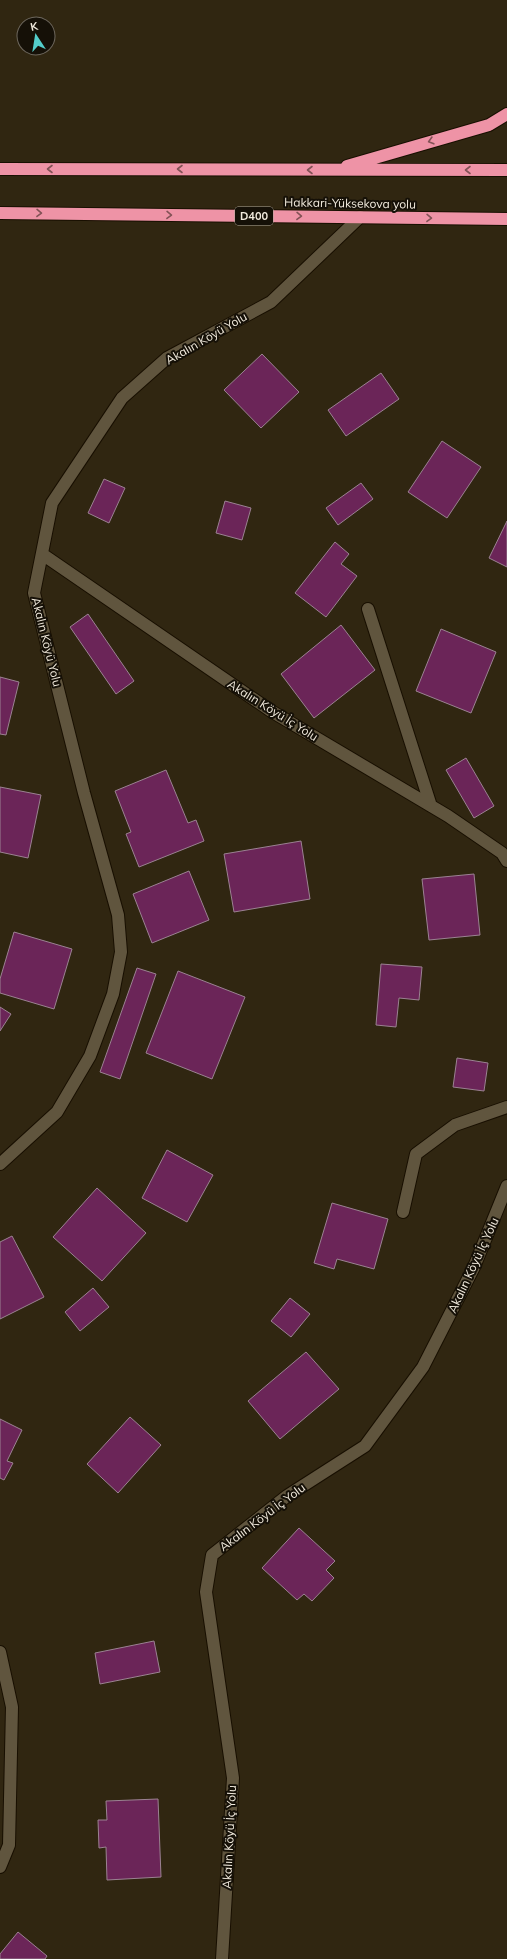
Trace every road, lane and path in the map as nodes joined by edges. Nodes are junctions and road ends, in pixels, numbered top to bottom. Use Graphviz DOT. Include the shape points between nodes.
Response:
graph roads {
  1 [pos="507,114"];
  2 [pos="0,169"];
  3 [pos="333,170"];
  4 [pos="507,170"];
  5 [pos="0,213"];
  6 [pos="360,217"];
  7 [pos="507,219"];
  8 [pos="42,554"];
  9 [pos="368,609"];
  10 [pos="431,806"];
  11 [pos="507,861"];
  12 [pos="507,1107"];
  13 [pos="0,1164"];
  14 [pos="507,1186"];
  15 [pos="403,1212"];
  16 [pos="0,1652"];
  17 [pos="0,1867"];
  18 [pos="222,1959"];
  1 -- 3 [label="highway, one-way" via="489,125"];
  3 -- 2 [label="highway, one-way"];
  4 -- 3 [label="highway, one-way"];
  5 -- 6 [label="highway, Hakkari-Yüksekova yolu / D400, one-way"];
  6 -- 7 [label="highway, Hakkari-Yüksekova yolu / D400, one-way"];
  6 -- 8 [label="street, Akalın Köyü Yolu" via="270,302 167,358 122,398 52,503"];
  8 -- 10 [label="street, Akalın Köyü İç Yolu" via="271,711"];
  8 -- 13 [label="street, Akalın Köyü Yolu" via="34,593 84,793 118,915 121,952 113,994 90,1056 57,1112"];
  9 -- 10 [label="street"];
  10 -- 11 [label="street, Akalın Köyü İç Yolu" via="502,853"];
  12 -- 15 [label="street" via="455,1125 416,1154"];
  14 -- 18 [label="street, Akalın Köyü İç Yolu" via="474,1267 424,1368 365,1446 287,1496 212,1555 206,1592 233,1778"];
  16 -- 17 [label="street" via="12,1707 9,1845"];
}
